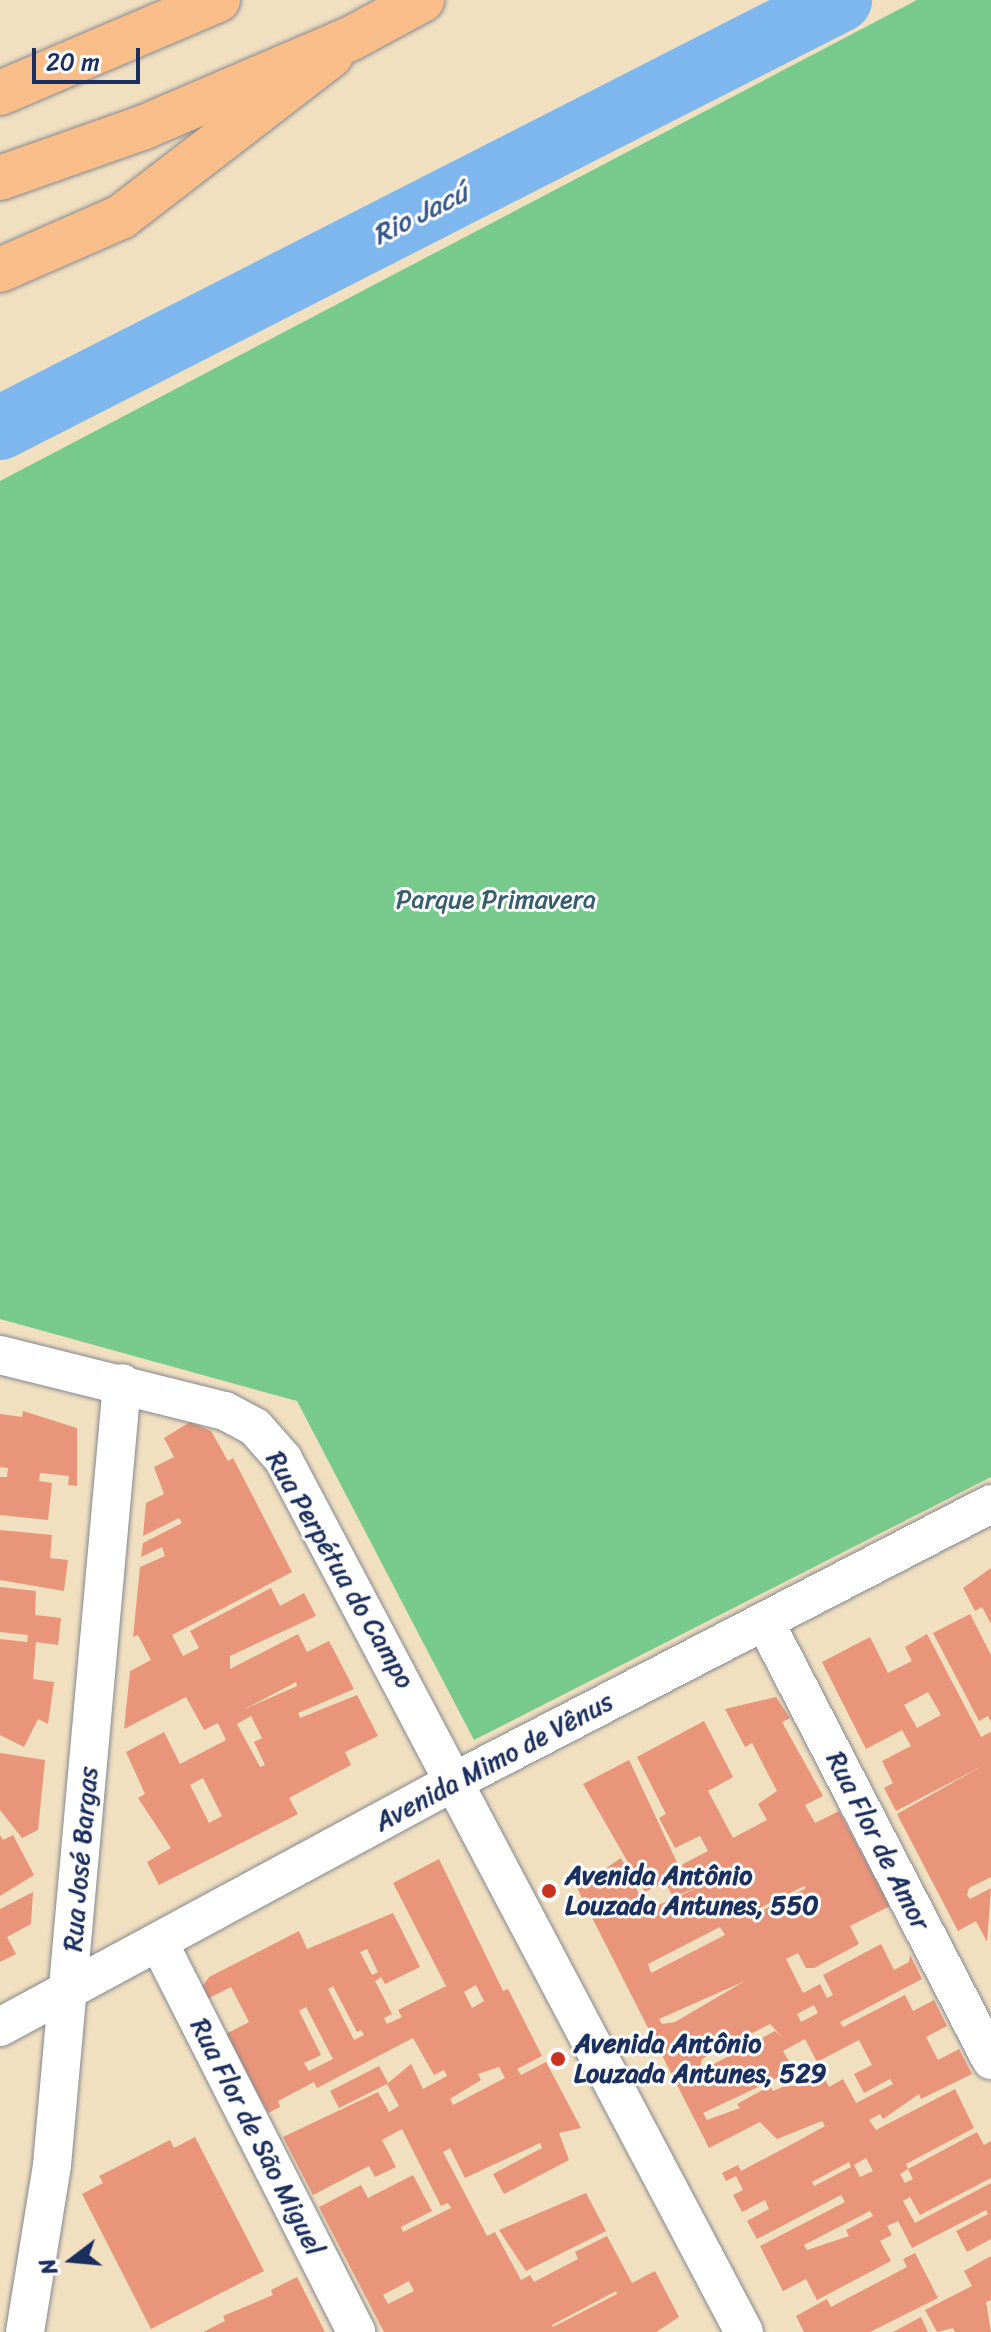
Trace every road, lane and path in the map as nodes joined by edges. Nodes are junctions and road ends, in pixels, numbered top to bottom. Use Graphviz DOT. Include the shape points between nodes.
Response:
graph roads {
  1 [pos="218,0"];
  2 [pos="422,0"];
  3 [pos="352,38"];
  4 [pos="0,93"];
  5 [pos="0,178"];
  6 [pos="0,270"];
  7 [pos="0,1355"];
  8 [pos="122,1383"];
  9 [pos="991,1504"];
  10 [pos="765,1622"];
  11 [pos="457,1780"];
  12 [pos="159,1943"];
  13 [pos="69,1992"];
  14 [pos="0,2027"];
  15 [pos="991,2060"];
  16 [pos="25,2332"];
  17 [pos="356,2332"];
  18 [pos="744,2332"];
  1 -- 4 [label="main road"];
  2 -- 3 [label="main road"];
  3 -- 5 [label="main road" via="142,128"];
  3 -- 6 [label="main road" via="121,217"];
  7 -- 8 [label="street, Rua Perpétua do Campo"];
  8 -- 11 [label="street, Rua Perpétua do Campo" via="225,1411 255,1427 283,1459"];
  8 -- 13 [label="street, Rua José Bargas"];
  9 -- 10 [label="street, Avenida Mimo de Vênus"];
  10 -- 11 [label="street, Avenida Mimo de Vênus"];
  10 -- 15 [label="street, Rua Flor de Amor"];
  11 -- 12 [label="street, Avenida Mimo de Vênus"];
  11 -- 18 [label="street, Rua Perpétua do Campo"];
  12 -- 13 [label="street, Avenida Mimo de Vênus"];
  12 -- 17 [label="street, Rua Flor de São Miguel"];
  13 -- 14 [label="street, Avenida Mimo de Vênus"];
  13 -- 16 [label="street, Rua José Bargas" via="52,2165"];
}
